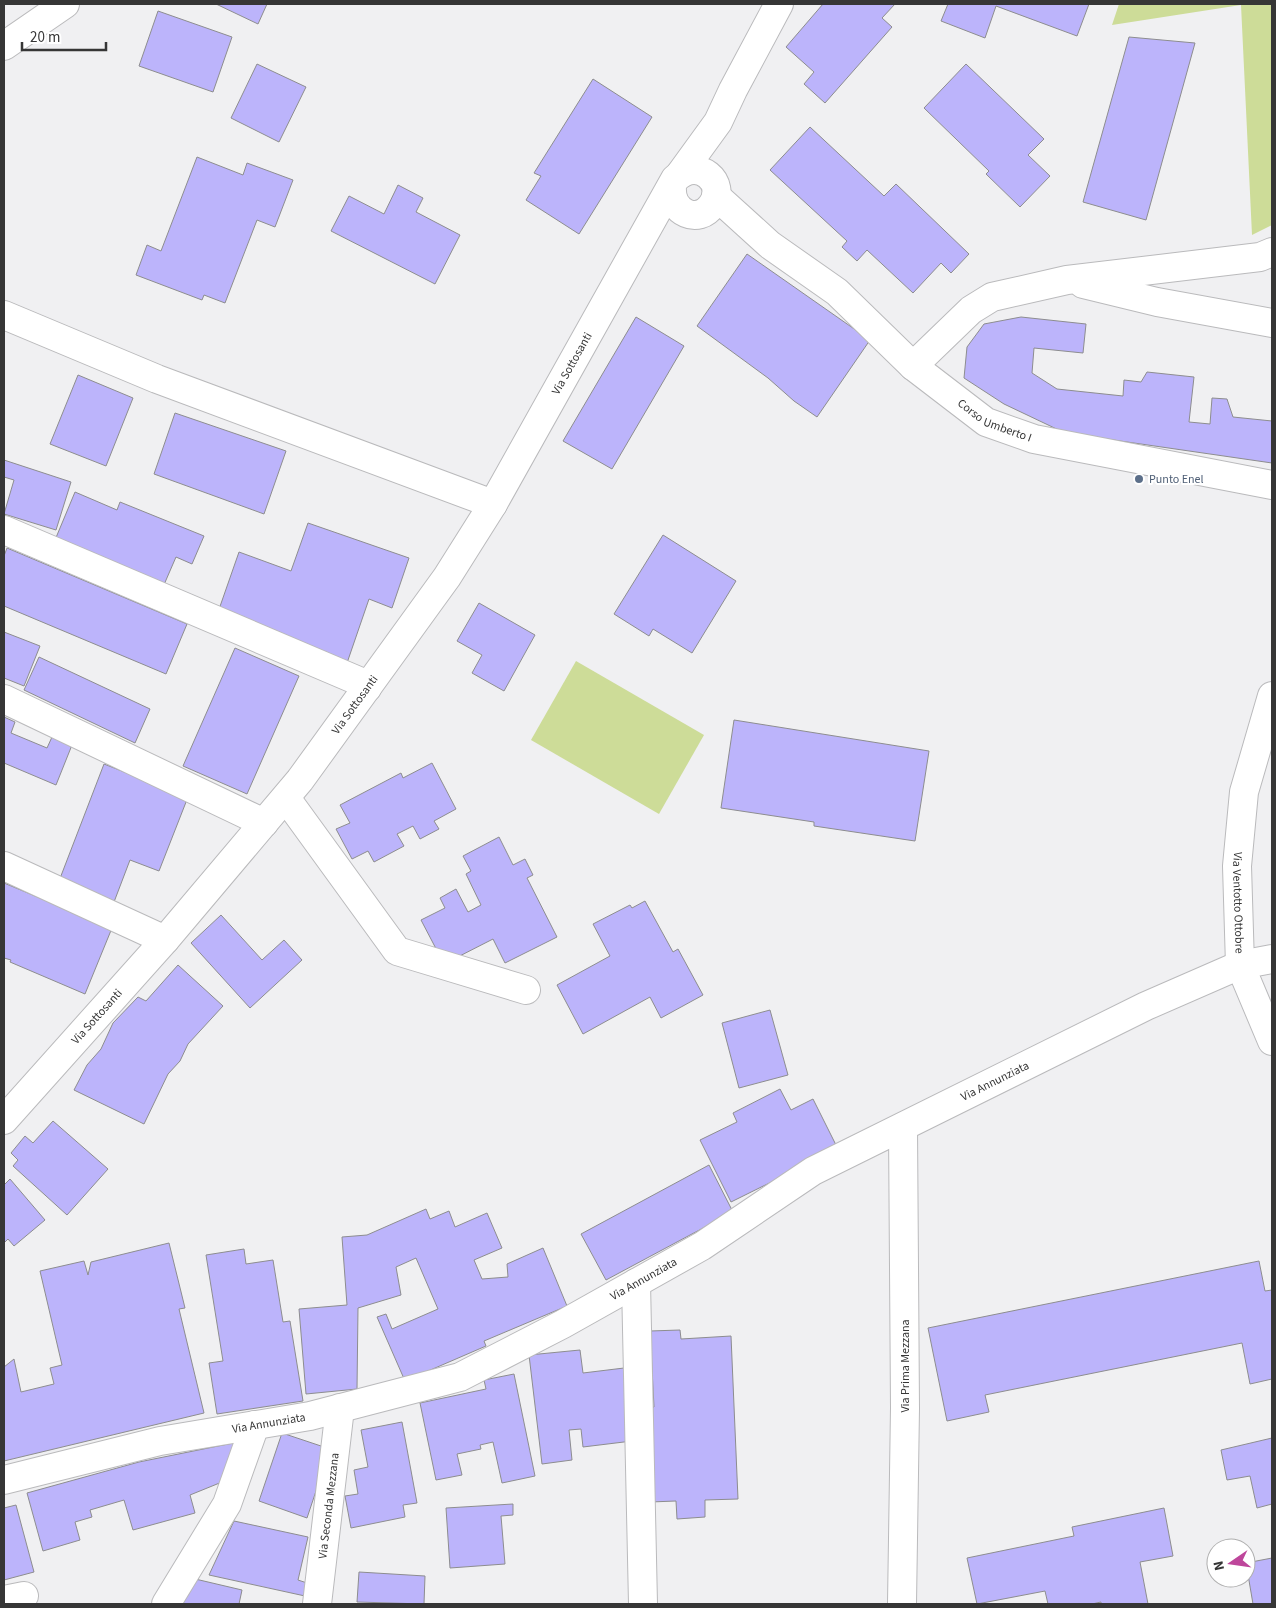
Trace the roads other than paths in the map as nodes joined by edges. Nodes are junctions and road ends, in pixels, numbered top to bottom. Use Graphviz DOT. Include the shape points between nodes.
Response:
graph roads {
  1 [pos="65,4"];
  2 [pos="779,4"];
  3 [pos="4,46"];
  4 [pos="718,122"];
  5 [pos="677,180"];
  6 [pos="703,202"];
  7 [pos="640,244"];
  8 [pos="1272,252"];
  9 [pos="1067,280"];
  10 [pos="4,315"];
  11 [pos="1272,323"];
  12 [pos="913,366"];
  13 [pos="1272,485"];
  14 [pos="493,504"];
  15 [pos="4,530"];
  16 [pos="367,688"];
  17 [pos="1272,696"];
  18 [pos="4,699"];
  19 [pos="286,798"];
  20 [pos="264,823"];
  21 [pos="4,866"];
  22 [pos="165,940"];
  23 [pos="1272,959"];
  24 [pos="1240,965"];
  25 [pos="526,990"];
  26 [pos="1272,1041"];
  27 [pos="4,1120"];
  28 [pos="903,1127"];
  29 [pos="636,1283"];
  30 [pos="340,1408"];
  31 [pos="255,1425"];
  32 [pos="4,1480"];
  33 [pos="166,1604"];
  34 [pos="317,1604"];
  35 [pos="643,1604"];
  36 [pos="902,1604"];
  1 -- 3 [label="street"];
  2 -- 4 [label="street, Via Sottosanti"];
  4 -- 5 [label="street, Via Sottosanti"];
  4 -- 6 [label="street, Via Sottosanti"];
  5 -- 6 [label="street" via="671,195 678,209"];
  5 -- 6 [label="street, Corso Umberto I" via="691,169 709,176"];
  5 -- 7 [label="street, Via Sottosanti"];
  6 -- 7 [label="street, Via Sottosanti"];
  6 -- 12 [label="street, Corso Umberto I" via="837,292"];
  7 -- 14 [label="street, Via Sottosanti"];
  8 -- 9 [label="street" via="1260,257"];
  9 -- 11 [label="street" via="1157,302"];
  9 -- 12 [label="street" via="992,297 971,310"];
  10 -- 14 [label="street" via="157,380"];
  12 -- 13 [label="street, Corso Umberto I" via="986,422 1034,439"];
  14 -- 16 [label="street, Via Sottosanti" via="447,577"];
  15 -- 16 [label="street"];
  16 -- 19 [label="street, Via Sottosanti"];
  17 -- 24 [label="street, Via Ventotto Ottobre" via="1244,792 1237,866"];
  18 -- 20 [label="street"];
  19 -- 20 [label="street, Via Sottosanti"];
  19 -- 25 [label="street" via="397,951"];
  20 -- 22 [label="street, Via Sottosanti"];
  21 -- 22 [label="street"];
  22 -- 27 [label="street, Via Sottosanti"];
  23 -- 24 [label="street, Via Annunziata"];
  24 -- 26 [label="street"];
  24 -- 28 [label="street, Via Annunziata" via="1146,1006"];
  28 -- 29 [label="street, Via Annunziata" via="813,1171 702,1246"];
  28 -- 36 [label="street, Via Prima Mezzana" via="905,1408"];
  29 -- 30 [label="street, Via Annunziata" via="460,1377"];
  29 -- 35 [label="street"];
  30 -- 31 [label="street, Via Annunziata"];
  30 -- 34 [label="street, Via Seconda Mezzana"];
  31 -- 32 [label="street, Via Annunziata" via="160,1442"];
  31 -- 33 [label="street" via="227,1504"];
}
